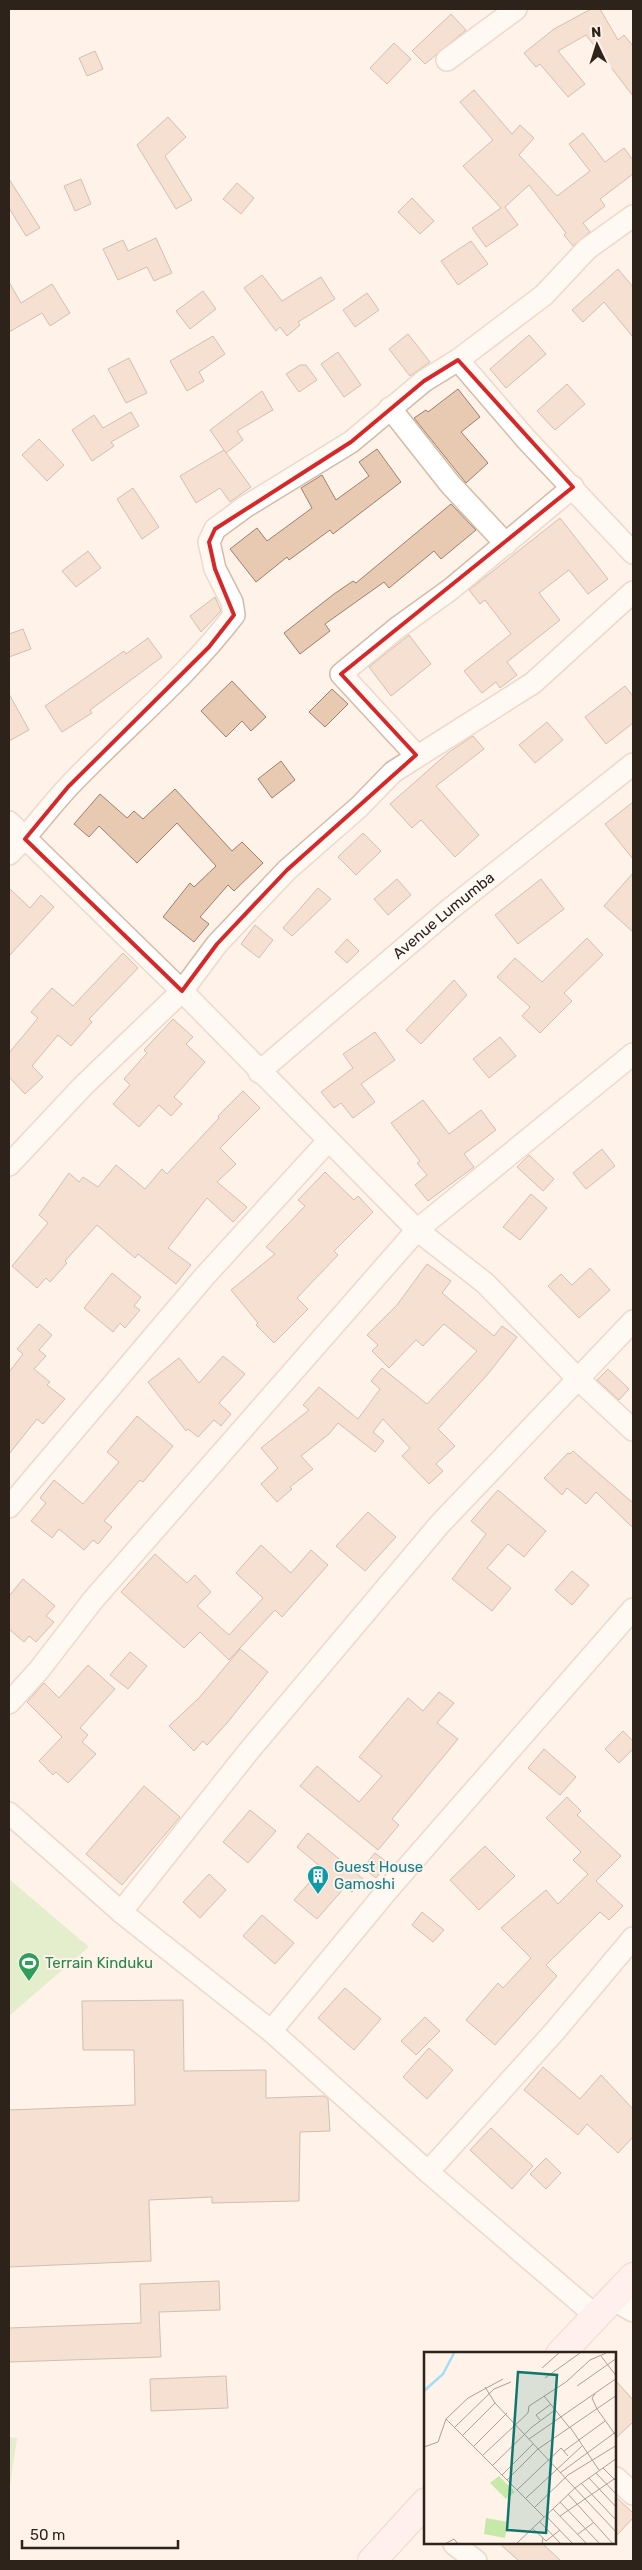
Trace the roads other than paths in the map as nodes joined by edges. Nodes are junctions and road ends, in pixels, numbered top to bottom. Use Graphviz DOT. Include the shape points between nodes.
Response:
graph roads {
  1 [pos="516,9"];
  2 [pos="447,60"];
  3 [pos="633,216"];
  4 [pos="458,360"];
  5 [pos="390,408"];
  6 [pos="573,487"];
  7 [pos="506,544"];
  8 [pos="633,553"];
  9 [pos="633,592"];
  10 [pos="416,755"];
  11 [pos="633,764"];
  12 [pos="9,822"];
  13 [pos="25,839"];
  14 [pos="9,854"];
  15 [pos="182,991"];
  16 [pos="633,1054"];
  17 [pos="259,1072"];
  18 [pos="328,1141"];
  19 [pos="9,1165"];
  20 [pos="417,1230"];
  21 [pos="633,1321"];
  22 [pos="577,1378"];
  23 [pos="633,1430"];
  24 [pos="9,1507"];
  25 [pos="633,1609"];
  26 [pos="9,1703"];
  27 [pos="9,1813"];
  28 [pos="121,1912"];
  29 [pos="633,1938"];
  30 [pos="271,2031"];
  31 [pos="428,2172"];
  32 [pos="633,2277"];
  33 [pos="614,2309"];
  34 [pos="562,2352"];
  35 [pos="617,2479"];
  36 [pos="633,2494"];
  37 [pos="422,2513"];
  38 [pos="455,2545"];
  39 [pos="372,2561"];
  40 [pos="476,2561"];
  1 -- 2 [label="street"];
  3 -- 4 [label="street" via="587,249 544,295"];
  4 -- 5 [label="street"];
  4 -- 6 [label="street" via="526,439"];
  5 -- 7 [label="street" via="450,484"];
  5 -- 13 [label="street" via="351,442 245,507 215,530 209,542 234,614 210,647 68,787"];
  6 -- 7 [label="street"];
  6 -- 8 [label="street"];
  7 -- 10 [label="street" via="341,674"];
  9 -- 10 [label="street" via="533,683"];
  10 -- 15 [label="street" via="392,772 359,807 287,870 217,944"];
  11 -- 17 [label="street, Avenue Lumumba" via="450,909"];
  12 -- 13 [label="street"];
  13 -- 14 [label="street"];
  13 -- 15 [label="street"];
  15 -- 17 [label="street"];
  15 -- 19 [label="street" via="82,1086"];
  16 -- 20 [label="street"];
  17 -- 18 [label="street"];
  18 -- 20 [label="street"];
  18 -- 24 [label="street" via="204,1277"];
  20 -- 22 [label="street" via="485,1283"];
  20 -- 26 [label="street" via="93,1600"];
  21 -- 22 [label="street"];
  22 -- 23 [label="street"];
  22 -- 28 [label="street" via="439,1525 347,1632"];
  25 -- 30 [label="street" via="417,1856"];
  27 -- 28 [label="street"];
  28 -- 30 [label="street"];
  29 -- 31 [label="street"];
  30 -- 31 [label="street"];
  31 -- 33 [label="street"];
  32 -- 33 [label="main road"];
  33 -- 34 [label="main road"];
  35 -- 36 [label="street"];
  37 -- 39 [label="main road"];
  38 -- 40 [label="street"];
}
